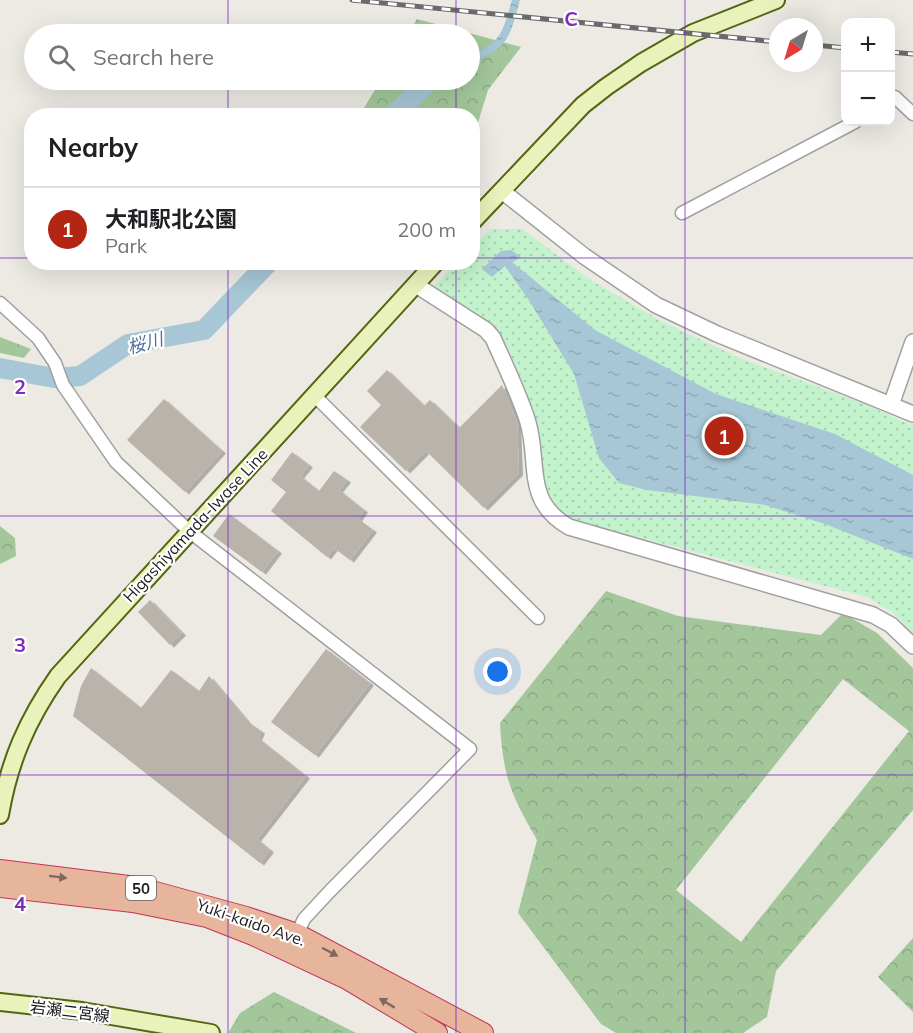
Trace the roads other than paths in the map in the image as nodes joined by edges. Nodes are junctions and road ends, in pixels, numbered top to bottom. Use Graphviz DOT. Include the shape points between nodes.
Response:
graph roads {
  1 [pos="776,0"];
  2 [pos="895,97"];
  3 [pos="913,114"];
  4 [pos="847,126"];
  5 [pos="502,191"];
  6 [pos="682,213"];
  7 [pos="480,214"];
  8 [pos="429,270"];
  9 [pos="416,285"];
  10 [pos="0,303"];
  11 [pos="913,342"];
  12 [pos="315,396"];
  13 [pos="891,405"];
  14 [pos="913,414"];
  15 [pos="189,531"];
  16 [pos="538,618"];
  17 [pos="913,646"];
  18 [pos="3,778"];
  19 [pos="0,815"];
  20 [pos="0,870"];
  21 [pos="0,887"];
  22 [pos="297,934"];
  23 [pos="0,1002"];
  24 [pos="212,1033"];
  25 [pos="437,1033"];
  26 [pos="483,1033"];
  1 -- 5 [label="main road" via="693,33 633,69 584,105"];
  2 -- 3 [label="street"];
  4 -- 6 [label="street"];
  5 -- 7 [label="main road"];
  5 -- 13 [label="street" via="584,256 656,305"];
  8 -- 9 [label="main road, Higashiyamada-Iwase Line"];
  9 -- 12 [label="main road, Higashiyamada-Iwase Line"];
  9 -- 17 [label="street" via="494,338 528,420 537,489 543,503 560,522 873,615 891,625"];
  10 -- 15 [label="street" via="38,338 55,363 63,385 116,462"];
  11 -- 13 [label="street"];
  12 -- 15 [label="main road, Higashiyamada-Iwase Line"];
  12 -- 16 [label="street"];
  13 -- 14 [label="street"];
  15 -- 18 [label="main road, Higashiyamada-Iwase Line" via="58,676 26,725"];
  15 -- 22 [label="street" via="470,749 311,912"];
  18 -- 19 [label="main road, Higashiyamada-Iwase Line"];
  20 -- 22 [label="highway, Yuki-kaido Ave. / 50, one-way" via="137,887"];
  25 -- 21 [label="highway, Yuki-kaido Ave. / 50, one-way" via="347,979 207,917 133,902"];
  22 -- 26 [label="highway, Yuki-kaido Ave. / 50, one-way"];
  23 -- 24 [label="main road, 岩瀬二宮線"];
}
